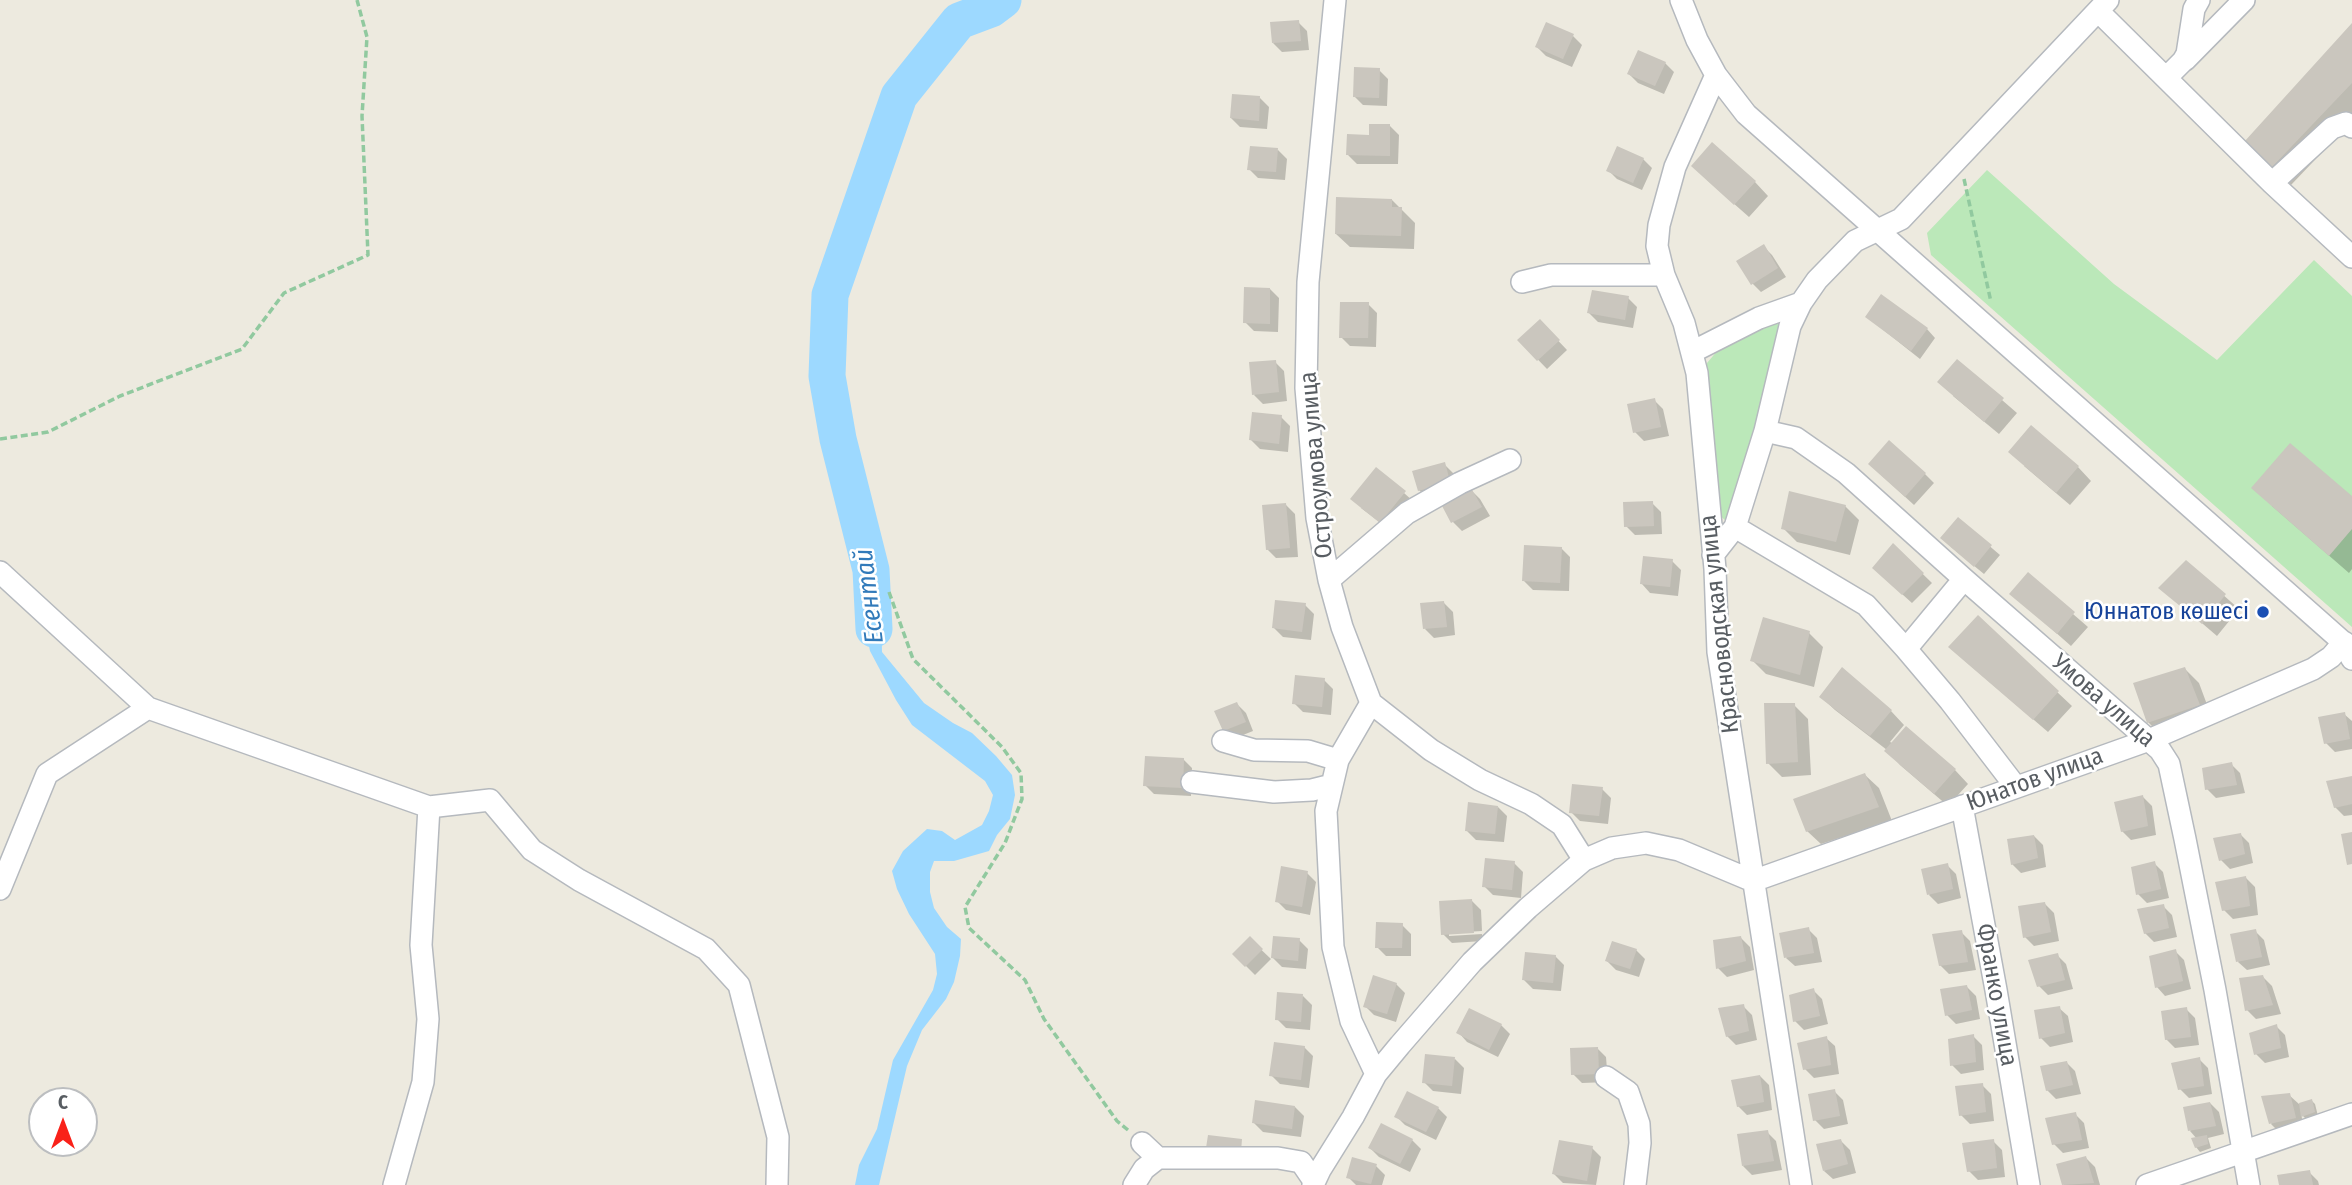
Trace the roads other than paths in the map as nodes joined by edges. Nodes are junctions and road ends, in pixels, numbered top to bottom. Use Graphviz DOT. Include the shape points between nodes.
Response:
graph roads {
  1 [pos="1335,0"];
  2 [pos="1681,0"];
  3 [pos="2199,0"];
  4 [pos="2244,0"];
  5 [pos="2103,6"];
  6 [pos="2183,61"];
  7 [pos="1716,75"];
  8 [pos="2166,78"];
  9 [pos="2352,127"];
  10 [pos="2272,183"];
  11 [pos="1878,229"];
  12 [pos="2352,257"];
  13 [pos="1664,275"];
  14 [pos="1522,282"];
  15 [pos="1801,303"];
  16 [pos="1692,352"];
  17 [pos="1765,431"];
  18 [pos="1510,460"];
  19 [pos="1735,527"];
  20 [pos="1713,555"];
  21 [pos="0,572"];
  22 [pos="1964,579"];
  23 [pos="1329,580"];
  24 [pos="1906,649"];
  25 [pos="2349,650"];
  26 [pos="1371,703"];
  27 [pos="148,708"];
  28 [pos="2149,740"];
  29 [pos="1223,741"];
  30 [pos="1338,760"];
  31 [pos="1192,782"];
  32 [pos="1332,785"];
  33 [pos="2016,787"];
  34 [pos="1962,806"];
  35 [pos="429,807"];
  36 [pos="1584,860"];
  37 [pos="1753,881"];
  38 [pos="0,889"];
  39 [pos="1376,1074"];
  40 [pos="1606,1077"];
  41 [pos="2352,1114"];
  42 [pos="1142,1143"];
  43 [pos="2243,1152"];
  44 [pos="1158,1158"];
  45 [pos="1314,1184"];
  46 [pos="394,1185"];
  47 [pos="777,1185"];
  48 [pos="1134,1185"];
  49 [pos="1635,1185"];
  50 [pos="1801,1185"];
  51 [pos="2029,1185"];
  52 [pos="2147,1185"];
  53 [pos="2249,1185"];
  1 -- 23 [label="street, Остроумова улица" via="1308,282 1306,388 1317,518"];
  2 -- 7 [label="street"];
  3 -- 6 [label="street"];
  4 -- 6 [label="street"];
  5 -- 8 [label="street"];
  5 -- 11 [label="street" via="1901,219"];
  6 -- 8 [label="street"];
  7 -- 11 [label="street" via="1746,114"];
  7 -- 13 [label="street, Красноводская улица" via="1664,201 1657,246"];
  8 -- 10 [label="street"];
  9 -- 10 [label="street" via="2346,123 2332,128"];
  10 -- 12 [label="street"];
  11 -- 15 [label="street" via="1855,241"];
  11 -- 25 [label="street"];
  13 -- 14 [label="street" via="1551,275"];
  13 -- 16 [label="street, Красноводская улица"];
  15 -- 16 [label="street" via="1759,318"];
  15 -- 17 [label="street" via="1790,326"];
  16 -- 20 [label="street, Красноводская улица"];
  17 -- 19 [label="street"];
  17 -- 22 [label="street, Умова улица" via="1796,438 1846,473"];
  18 -- 23 [label="street" via="1407,513"];
  19 -- 20 [label="street"];
  19 -- 24 [label="street" via="1866,606"];
  20 -- 37 [label="street, Красноводская улица" via="1718,652"];
  21 -- 27 [label="street"];
  22 -- 24 [label="street"];
  22 -- 28 [label="street, Умова улица"];
  23 -- 26 [label="street, Остроумова улица"];
  24 -- 33 [label="street"];
  25 -- 28 [label="street, Юнатов улица"];
  26 -- 30 [label="street"];
  26 -- 36 [label="street" via="1431,750 1562,825"];
  27 -- 35 [label="street"];
  27 -- 38 [label="street" via="47,774"];
  28 -- 33 [label="street, Юнатов улица"];
  28 -- 43 [label="street, Умова улица" via="2169,764"];
  29 -- 30 [label="street" via="1254,750 1308,751"];
  30 -- 32 [label="street"];
  31 -- 32 [label="street" via="1274,792"];
  32 -- 39 [label="street" via="1326,811 1333,947 1351,1021"];
  33 -- 34 [label="street, Юнатов улица"];
  34 -- 37 [label="street, Юнатов улица"];
  34 -- 51 [label="street, Франко улица"];
  35 -- 46 [label="street" via="421,945 428,1019 423,1082"];
  35 -- 47 [label="street" via="490,800 532,850 706,949 739,985 778,1138"];
  36 -- 37 [label="street" via="1612,848 1646,843 1679,850"];
  36 -- 39 [label="street" via="1472,962"];
  37 -- 50 [label="street, Красноводская улица"];
  39 -- 45 [label="street"];
  40 -- 49 [label="street" via="1628,1092 1639,1124"];
  41 -- 43 [label="street"];
  42 -- 44 [label="street"];
  43 -- 52 [label="street"];
  43 -- 53 [label="street, Умова улица"];
  44 -- 45 [label="street" via="1278,1158 1301,1163"];
  44 -- 48 [label="street"];
}
